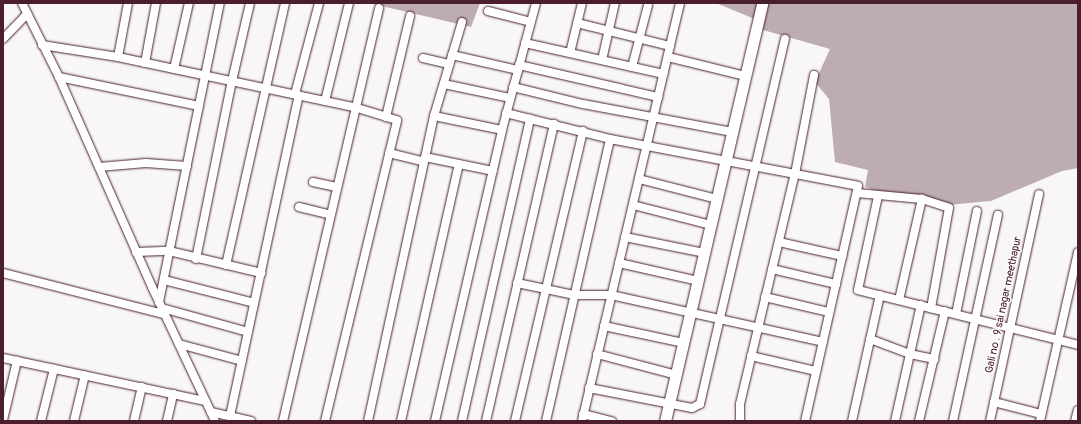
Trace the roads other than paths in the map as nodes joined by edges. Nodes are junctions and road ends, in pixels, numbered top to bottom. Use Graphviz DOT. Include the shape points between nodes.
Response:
graph roads {
  1 [pos="22,3"];
  2 [pos="128,3"];
  3 [pos="156,3"];
  4 [pos="188,3"];
  5 [pos="220,3"];
  6 [pos="250,3"];
  7 [pos="285,3"];
  8 [pos="319,3"];
  9 [pos="349,3"];
  10 [pos="536,3"];
  11 [pos="582,3"];
  12 [pos="615,3"];
  13 [pos="680,3"];
  14 [pos="762,3"];
  15 [pos="648,5"];
  16 [pos="379,8"];
  17 [pos="488,11"];
  18 [pos="27,14"];
  19 [pos="410,16"];
  20 [pos="462,22"];
  21 [pos="531,22"];
  22 [pos="577,23"];
  23 [pos="609,31"];
  24 [pos="638,38"];
  25 [pos="3,39"];
  26 [pos="786,39"];
  27 [pos="525,43"];
  28 [pos="42,45"];
  29 [pos="670,46"];
  30 [pos="570,53"];
  31 [pos="452,55"];
  32 [pos="118,57"];
  33 [pos="423,58"];
  34 [pos="668,58"];
  35 [pos="602,60"];
  36 [pos="145,63"];
  37 [pos="449,64"];
  38 [pos="632,67"];
  39 [pos="519,68"];
  40 [pos="174,69"];
  41 [pos="664,74"];
  42 [pos="814,74"];
  43 [pos="205,75"];
  44 [pos="745,76"];
  45 [pos="59,77"];
  46 [pos="232,81"];
  47 [pos="444,84"];
  48 [pos="513,87"];
  49 [pos="264,88"];
  50 [pos="297,95"];
  51 [pos="658,97"];
  52 [pos="510,98"];
  53 [pos="325,101"];
  54 [pos="199,106"];
  55 [pos="354,107"];
  56 [pos="506,113"];
  57 [pos="434,116"];
  58 [pos="654,116"];
  59 [pos="386,117"];
  60 [pos="530,119"];
  61 [pos="554,124"];
  62 [pos="502,130"];
  63 [pos="583,131"];
  64 [pos="732,132"];
  65 [pos="610,139"];
  66 [pos="647,145"];
  67 [pos="389,154"];
  68 [pos="425,159"];
  69 [pos="726,160"];
  70 [pos="458,164"];
  71 [pos="186,166"];
  72 [pos="756,166"];
  73 [pos="99,167"];
  74 [pos="493,171"];
  75 [pos="795,174"];
  76 [pos="639,179"];
  77 [pos="313,182"];
  78 [pos="336,187"];
  79 [pos="857,193"];
  80 [pos="1039,194"];
  81 [pos="878,196"];
  82 [pos="717,199"];
  83 [pos="922,199"];
  84 [pos="633,205"];
  85 [pos="299,207"];
  86 [pos="977,211"];
  87 [pos="330,215"];
  88 [pos="998,215"];
  89 [pos="711,225"];
  90 [pos="625,237"];
  91 [pos="779,242"];
  92 [pos="169,251"];
  93 [pos="136,252"];
  94 [pos="1078,252"];
  95 [pos="705,253"];
  96 [pos="842,256"];
  97 [pos="196,259"];
  98 [pos="619,264"];
  99 [pos="226,265"];
  100 [pos="772,269"];
  101 [pos="3,273"];
  102 [pos="261,273"];
  103 [pos="164,280"];
  104 [pos="698,281"];
  105 [pos="517,282"];
  106 [pos="836,284"];
  107 [pos="546,287"];
  108 [pos="574,295"];
  109 [pos="611,295"];
  110 [pos="880,295"];
  111 [pos="765,297"];
  112 [pos="899,300"];
  113 [pos="254,303"];
  114 [pos="921,305"];
  115 [pos="162,308"];
  116 [pos="931,308"];
  117 [pos="692,312"];
  118 [pos="829,312"];
  119 [pos="945,312"];
  120 [pos="956,314"];
  121 [pos="720,318"];
  122 [pos="976,320"];
  123 [pos="604,326"];
  124 [pos="758,327"];
  125 [pos="1010,328"];
  126 [pos="248,332"];
  127 [pos="870,339"];
  128 [pos="1058,340"];
  129 [pos="822,342"];
  130 [pos="180,344"];
  131 [pos="684,344"];
  132 [pos="1078,345"];
  133 [pos="597,354"];
  134 [pos="910,354"];
  135 [pos="751,356"];
  136 [pos="3,358"];
  137 [pos="934,359"];
  138 [pos="16,361"];
  139 [pos="242,361"];
  140 [pos="54,369"];
  141 [pos="816,371"];
  142 [pos="84,375"];
  143 [pos="677,375"];
  144 [pos="142,387"];
  145 [pos="589,388"];
  146 [pos="173,394"];
  147 [pos="205,401"];
  148 [pos="994,402"];
  149 [pos="669,404"];
  150 [pos="1078,410"];
  151 [pos="210,412"];
  152 [pos="230,416"];
  153 [pos="1041,417"];
  154 [pos="582,418"];
  155 [pos="3,420"];
  156 [pos="41,421"];
  157 [pos="74,421"];
  158 [pos="134,421"];
  159 [pos="167,421"];
  160 [pos="215,421"];
  161 [pos="251,421"];
  162 [pos="283,421"];
  163 [pos="325,421"];
  164 [pos="368,421"];
  165 [pos="401,421"];
  166 [pos="435,421"];
  167 [pos="462,421"];
  168 [pos="486,421"];
  169 [pos="515,421"];
  170 [pos="546,421"];
  171 [pos="612,421"];
  172 [pos="665,421"];
  173 [pos="740,421"];
  174 [pos="804,421"];
  175 [pos="852,421"];
  176 [pos="895,421"];
  177 [pos="919,421"];
  178 [pos="953,421"];
  179 [pos="990,421"];
  180 [pos="1075,421"];
  1 -- 18 [label="street"];
  2 -- 32 [label="street"];
  3 -- 36 [label="street"];
  4 -- 40 [label="street"];
  5 -- 43 [label="street"];
  6 -- 46 [label="street"];
  7 -- 49 [label="street"];
  8 -- 50 [label="street"];
  9 -- 53 [label="street"];
  10 -- 21 [label="street"];
  11 -- 22 [label="street"];
  12 -- 23 [label="street"];
  13 -- 29 [label="street"];
  14 -- 44 [label="street"];
  15 -- 24 [label="street"];
  16 -- 55 [label="street"];
  17 -- 21 [label="street"];
  18 -- 25 [label="street"];
  18 -- 28 [label="street"];
  19 -- 59 [label="street"];
  20 -- 31 [label="street"];
  21 -- 27 [label="street"];
  22 -- 23 [label="street"];
  22 -- 30 [label="street"];
  23 -- 24 [label="street"];
  23 -- 35 [label="street"];
  24 -- 29 [label="street"];
  24 -- 38 [label="street"];
  26 -- 72 [label="street"];
  27 -- 30 [label="street"];
  27 -- 39 [label="street"];
  28 -- 32 [label="street"];
  28 -- 45 [label="street"];
  29 -- 34 [label="street"];
  30 -- 35 [label="street"];
  31 -- 37 [label="street"];
  31 -- 39 [label="street"];
  32 -- 36 [label="street"];
  33 -- 37 [label="street"];
  34 -- 41 [label="street"];
  34 -- 44 [label="street"];
  35 -- 38 [label="street"];
  36 -- 40 [label="street"];
  37 -- 47 [label="street"];
  38 -- 41 [label="street"];
  39 -- 48 [label="street"];
  39 -- 51 [label="street"];
  40 -- 43 [label="street"];
  41 -- 51 [label="street"];
  42 -- 75 [label="street"];
  43 -- 46 [label="street"];
  43 -- 54 [label="street"];
  44 -- 64 [label="street"];
  45 -- 54 [label="street"];
  45 -- 73 [label="street"];
  46 -- 49 [label="street"];
  46 -- 97 [label="street"];
  47 -- 52 [label="street"];
  47 -- 57 [label="street"];
  48 -- 52 [label="street"];
  48 -- 58 [label="street" via="583,104"];
  49 -- 50 [label="street"];
  49 -- 99 [label="street"];
  50 -- 53 [label="street"];
  50 -- 102 [label="street"];
  51 -- 58 [label="street"];
  52 -- 56 [label="street"];
  53 -- 55 [label="street"];
  54 -- 71 [label="street"];
  55 -- 59 [label="street"];
  55 -- 78 [label="street"];
  56 -- 60 [label="street"];
  56 -- 62 [label="street"];
  57 -- 62 [label="street"];
  57 -- 68 [label="street"];
  58 -- 64 [label="street"];
  58 -- 66 [label="street"];
  59 -- 67 [label="street" via="397,120"];
  60 -- 61 [label="street"];
  60 -- 167 [label="street"];
  61 -- 63 [label="street"];
  61 -- 105 [label="street"];
  62 -- 74 [label="street"];
  63 -- 65 [label="street"];
  63 -- 107 [label="street"];
  64 -- 69 [label="street"];
  65 -- 66 [label="street"];
  65 -- 108 [label="street"];
  66 -- 69 [label="street"];
  66 -- 76 [label="street"];
  67 -- 68 [label="street"];
  67 -- 163 [label="street"];
  68 -- 70 [label="street"];
  68 -- 164 [label="street"];
  69 -- 72 [label="street"];
  69 -- 82 [label="street"];
  70 -- 74 [label="street"];
  70 -- 165 [label="street"];
  71 -- 73 [label="street" via="146,163"];
  71 -- 92 [label="street"];
  72 -- 75 [label="street"];
  72 -- 121 [label="street"];
  73 -- 93 [label="street"];
  74 -- 166 [label="street"];
  75 -- 79 [label="street" via="858,186"];
  75 -- 91 [label="street"];
  76 -- 82 [label="street"];
  76 -- 84 [label="street"];
  77 -- 78 [label="street"];
  78 -- 87 [label="street"];
  79 -- 81 [label="street"];
  79 -- 96 [label="street"];
  80 -- 125 [label="street, Gali no . 9 sai nagar meethapur"];
  81 -- 83 [label="street"];
  81 -- 110 [label="street" via="858,290"];
  82 -- 89 [label="street"];
  83 -- 112 [label="street"];
  83 -- 116 [label="street" via="949,208"];
  84 -- 89 [label="street"];
  84 -- 90 [label="street"];
  85 -- 87 [label="street"];
  86 -- 120 [label="street"];
  87 -- 162 [label="street"];
  88 -- 122 [label="street"];
  89 -- 95 [label="street"];
  90 -- 95 [label="street"];
  90 -- 98 [label="street"];
  91 -- 96 [label="street"];
  91 -- 100 [label="street"];
  92 -- 93 [label="street"];
  92 -- 97 [label="street"];
  92 -- 103 [label="street"];
  93 -- 115 [label="street"];
  94 -- 128 [label="street"];
  95 -- 104 [label="street"];
  96 -- 106 [label="street"];
  97 -- 99 [label="street"];
  98 -- 104 [label="street"];
  98 -- 109 [label="street"];
  99 -- 102 [label="street"];
  100 -- 106 [label="street"];
  100 -- 111 [label="street"];
  101 -- 115 [label="street"];
  102 -- 113 [label="street"];
  103 -- 113 [label="street"];
  103 -- 115 [label="street"];
  104 -- 117 [label="street"];
  105 -- 107 [label="street"];
  105 -- 168 [label="street"];
  106 -- 118 [label="street"];
  107 -- 108 [label="street"];
  107 -- 169 [label="street"];
  108 -- 109 [label="street"];
  108 -- 170 [label="street"];
  109 -- 117 [label="street"];
  109 -- 123 [label="street"];
  110 -- 112 [label="street"];
  110 -- 127 [label="street"];
  111 -- 118 [label="street"];
  111 -- 124 [label="street"];
  112 -- 114 [label="street"];
  113 -- 126 [label="street"];
  114 -- 116 [label="street"];
  114 -- 134 [label="street"];
  115 -- 126 [label="street"];
  115 -- 130 [label="street"];
  116 -- 119 [label="street"];
  117 -- 121 [label="street"];
  117 -- 131 [label="street"];
  118 -- 129 [label="street"];
  119 -- 120 [label="street"];
  119 -- 137 [label="street"];
  120 -- 122 [label="street"];
  121 -- 124 [label="street"];
  121 -- 149 [label="street" via="700,404 692,408"];
  122 -- 125 [label="street"];
  122 -- 178 [label="street"];
  123 -- 131 [label="street"];
  123 -- 133 [label="street"];
  124 -- 129 [label="street"];
  124 -- 135 [label="street"];
  125 -- 128 [label="street"];
  125 -- 148 [label="street, Gali no . 9 sai nagar meethapur"];
  126 -- 139 [label="street"];
  127 -- 134 [label="street"];
  127 -- 175 [label="street"];
  128 -- 132 [label="street"];
  128 -- 153 [label="street"];
  129 -- 141 [label="street"];
  130 -- 139 [label="street"];
  130 -- 147 [label="street"];
  131 -- 143 [label="street"];
  133 -- 143 [label="street"];
  133 -- 145 [label="street"];
  134 -- 137 [label="street"];
  134 -- 176 [label="street"];
  135 -- 141 [label="street"];
  135 -- 173 [label="street" via="740,404"];
  136 -- 138 [label="street"];
  137 -- 177 [label="street"];
  138 -- 140 [label="street"];
  138 -- 155 [label="street"];
  139 -- 152 [label="street"];
  140 -- 142 [label="street"];
  140 -- 156 [label="street"];
  141 -- 174 [label="street"];
  142 -- 144 [label="street"];
  142 -- 157 [label="street"];
  143 -- 149 [label="street"];
  144 -- 146 [label="street"];
  144 -- 158 [label="street"];
  145 -- 149 [label="street"];
  145 -- 154 [label="street"];
  146 -- 147 [label="street"];
  146 -- 159 [label="street"];
  147 -- 151 [label="street"];
  148 -- 153 [label="street"];
  148 -- 179 [label="street, Gali no . 9 sai nagar meethapur"];
  149 -- 172 [label="street"];
  150 -- 180 [label="street"];
  151 -- 152 [label="street"];
  151 -- 160 [label="street"];
  152 -- 161 [label="street"];
  154 -- 171 [label="street"];
}
